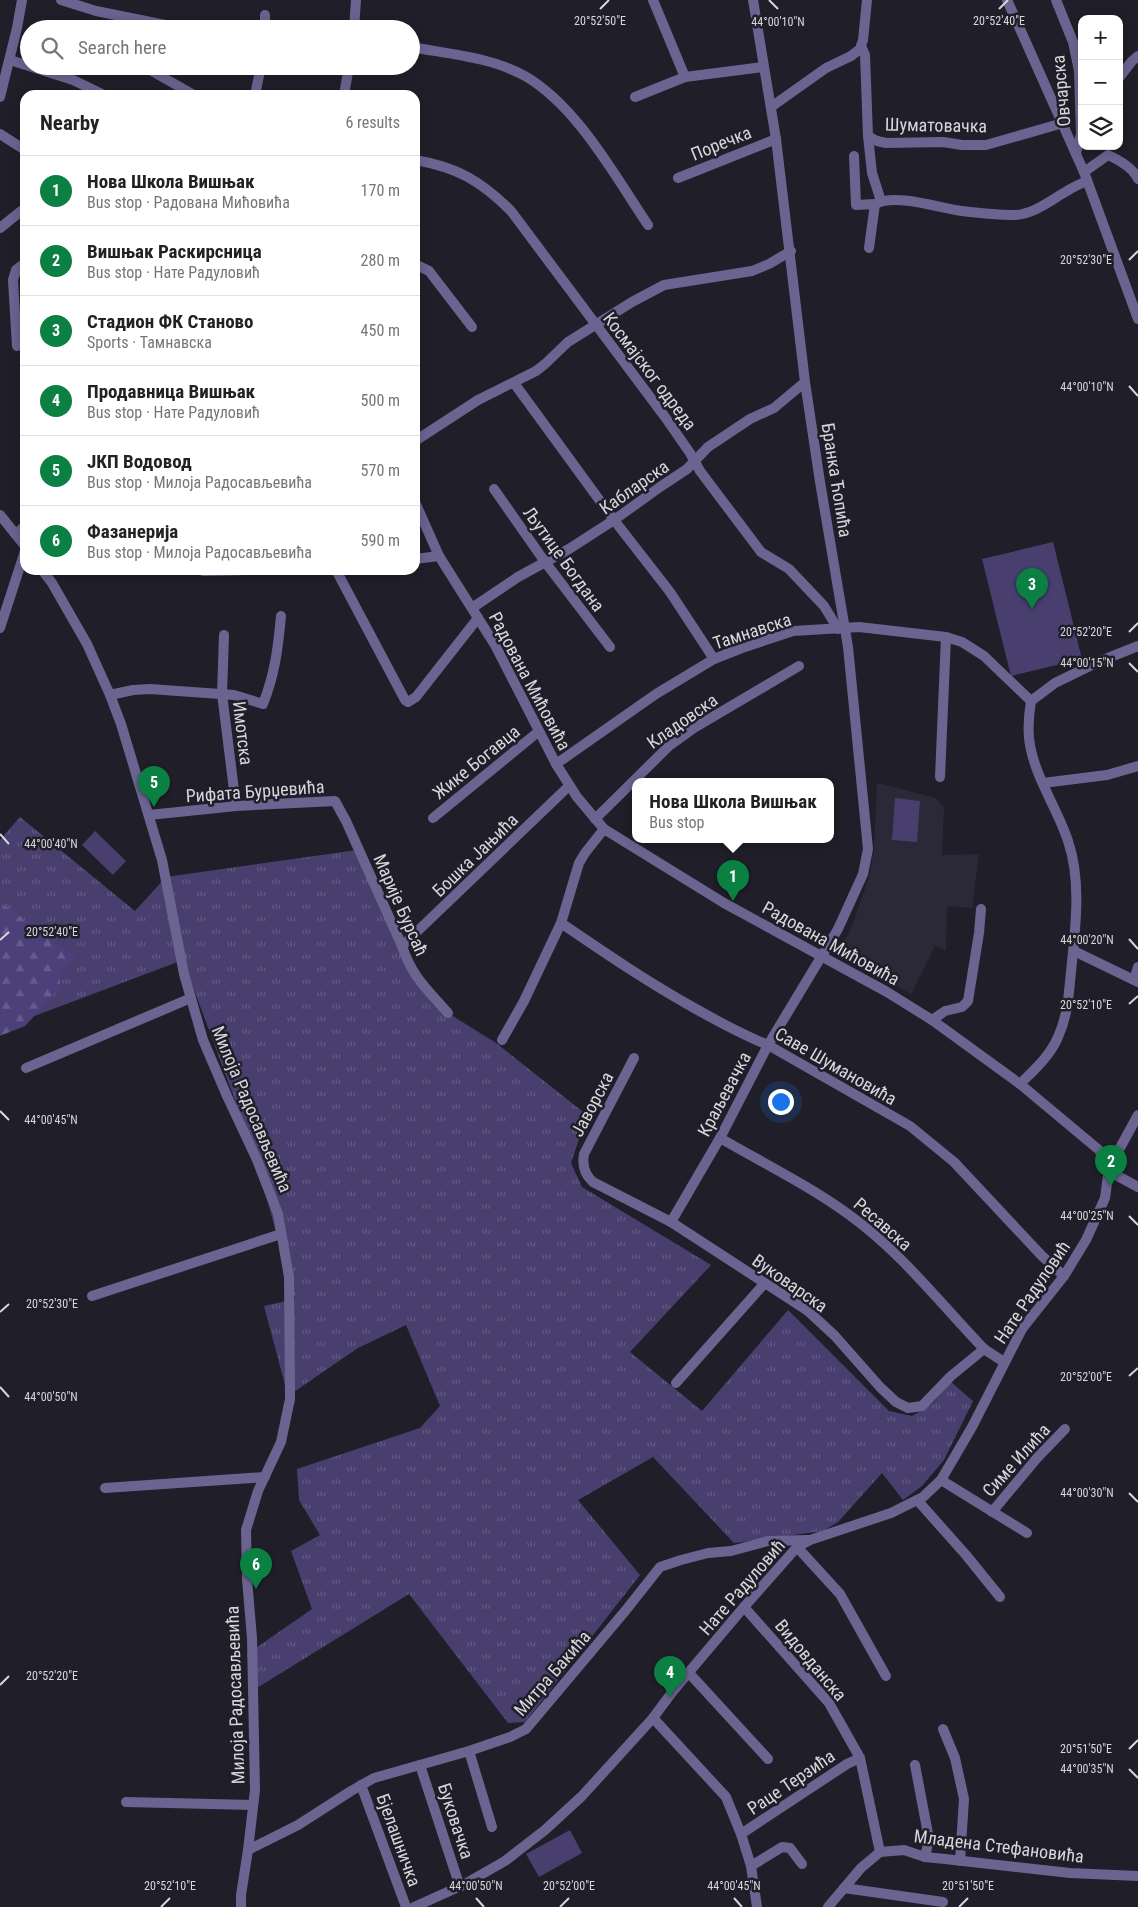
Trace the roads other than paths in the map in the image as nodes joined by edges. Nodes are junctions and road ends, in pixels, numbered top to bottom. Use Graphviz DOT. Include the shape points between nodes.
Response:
graph roads {
  1 [pos="22,0"];
  2 [pos="61,0"];
  3 [pos="356,0"];
  4 [pos="653,0"];
  5 [pos="753,0"];
  6 [pos="867,0"];
  7 [pos="1007,0"];
  8 [pos="1056,0"];
  9 [pos="266,15"];
  10 [pos="140,20"];
  11 [pos="266,20"];
  12 [pos="355,20"];
  13 [pos="18,28"];
  14 [pos="862,46"];
  15 [pos="420,49"];
  16 [pos="1138,56"];
  17 [pos="10,60"];
  18 [pos="20,63"];
  19 [pos="763,67"];
  20 [pos="1123,73"];
  21 [pos="57,75"];
  22 [pos="159,75"];
  23 [pos="259,75"];
  24 [pos="347,75"];
  25 [pos="685,77"];
  26 [pos="94,90"];
  27 [pos="185,90"];
  28 [pos="256,90"];
  29 [pos="345,90"];
  30 [pos="0,97"];
  31 [pos="635,97"];
  32 [pos="1081,105"];
  33 [pos="771,107"];
  34 [pos="1063,123"];
  35 [pos="0,134"];
  36 [pos="868,136"];
  37 [pos="776,139"];
  38 [pos="20,147"];
  39 [pos="1078,147"];
  40 [pos="1076,153"];
  41 [pos="854,156"];
  42 [pos="420,161"];
  43 [pos="1086,177"];
  44 [pos="678,178"];
  45 [pos="1138,179"];
  46 [pos="878,203"];
  47 [pos="20,212"];
  48 [pos="648,225"];
  49 [pos="0,228"];
  50 [pos="869,248"];
  51 [pos="791,251"];
  52 [pos="420,266"];
  53 [pos="20,267"];
  54 [pos="1137,313"];
  55 [pos="595,326"];
  56 [pos="472,327"];
  57 [pos="17,346"];
  58 [pos="805,382"];
  59 [pos="514,383"];
  60 [pos="420,438"];
  61 [pos="694,462"];
  62 [pos="494,489"];
  63 [pos="420,513"];
  64 [pos="0,515"];
  65 [pos="614,520"];
  66 [pos="20,530"];
  67 [pos="16,534"];
  68 [pos="20,539"];
  69 [pos="439,556"];
  70 [pos="420,558"];
  71 [pos="544,562"];
  72 [pos="20,567"];
  73 [pos="46,575"];
  74 [pos="339,575"];
  75 [pos="472,608"];
  76 [pos="281,616"];
  77 [pos="478,618"];
  78 [pos="0,628"];
  79 [pos="841,628"];
  80 [pos="224,635"];
  81 [pos="946,637"];
  82 [pos="1138,646"];
  83 [pos="610,647"];
  84 [pos="714,659"];
  85 [pos="799,666"];
  86 [pos="222,694"];
  87 [pos="110,695"];
  88 [pos="1031,700"];
  89 [pos="538,732"];
  90 [pos="556,764"];
  91 [pos="1138,766"];
  92 [pos="940,777"];
  93 [pos="637,778"];
  94 [pos="632,783"];
  95 [pos="1043,783"];
  96 [pos="569,786"];
  97 [pos="335,801"];
  98 [pos="236,806"];
  99 [pos="148,816"];
  100 [pos="433,818"];
  101 [pos="596,819"];
  102 [pos="604,829"];
  103 [pos="980,909"];
  104 [pos="561,923"];
  105 [pos="402,946"];
  106 [pos="1074,951"];
  107 [pos="822,956"];
  108 [pos="1138,968"];
  109 [pos="1136,981"];
  110 [pos="191,998"];
  111 [pos="448,1013"];
  112 [pos="932,1020"];
  113 [pos="502,1040"];
  114 [pos="768,1044"];
  115 [pos="634,1058"];
  116 [pos="26,1068"];
  117 [pos="1020,1084"];
  118 [pos="1138,1115"];
  119 [pos="720,1138"];
  120 [pos="583,1167"];
  121 [pos="1109,1168"];
  122 [pos="1138,1187"];
  123 [pos="671,1222"];
  124 [pos="281,1234"];
  125 [pos="1064,1276"];
  126 [pos="764,1284"];
  127 [pos="92,1296"];
  128 [pos="984,1349"];
  129 [pos="1004,1362"];
  130 [pos="676,1383"];
  131 [pos="1065,1429"];
  132 [pos="265,1476"];
  133 [pos="941,1480"];
  134 [pos="105,1488"];
  135 [pos="918,1501"];
  136 [pos="992,1512"];
  137 [pos="1027,1533"];
  138 [pos="810,1540"];
  139 [pos="798,1547"];
  140 [pos="1000,1597"];
  141 [pos="744,1607"];
  142 [pos="689,1673"];
  143 [pos="886,1676"];
  144 [pos="653,1718"];
  145 [pos="943,1729"];
  146 [pos="469,1751"];
  147 [pos="860,1758"];
  148 [pos="768,1759"];
  149 [pos="420,1765"];
  150 [pos="915,1765"];
  151 [pos="361,1785"];
  152 [pos="126,1802"];
  153 [pos="253,1805"];
  154 [pos="492,1827"];
  155 [pos="741,1834"];
  156 [pos="248,1850"];
  157 [pos="880,1852"];
  158 [pos="926,1857"];
  159 [pos="960,1861"];
  160 [pos="802,1864"];
  161 [pos="751,1866"];
  162 [pos="1138,1876"];
  163 [pos="460,1886"];
  164 [pos="844,1888"];
  165 [pos="943,1902"];
  166 [pos="241,1907"];
  167 [pos="406,1907"];
  168 [pos="414,1907"];
  169 [pos="756,1907"];
  170 [pos="828,1907"];
  1 -- 13 [label="street"];
  2 -- 10 [label="street"];
  3 -- 12 [label="street"];
  4 -- 25 [label="street"];
  5 -- 19 [label="street, Бранка Ћопића"];
  6 -- 14 [label="street"];
  7 -- 34 [label="street"];
  8 -- 32 [label="street, Овчарска" via="1073,42"];
  9 -- 11 [label="street"];
  13 -- 17 [label="street"];
  14 -- 33 [label="street"];
  14 -- 36 [label="street"];
  15 -- 48 [label="street" via="487,61 540,86 584,131"];
  16 -- 20 [label="street"];
  17 -- 18 [label="street"];
  17 -- 30 [label="street"];
  19 -- 25 [label="street"];
  19 -- 33 [label="street, Бранка Ћопића"];
  21 -- 26 [label="street"];
  22 -- 27 [label="street"];
  23 -- 28 [label="street"];
  24 -- 29 [label="street"];
  25 -- 31 [label="street"];
  33 -- 37 [label="street, Бранка Ћопића"];
  34 -- 36 [label="street, Шуматовачка" via="986,145 886,143"];
  34 -- 40 [label="street"];
  35 -- 38 [label="street"];
  36 -- 46 [label="street"];
  37 -- 44 [label="street, Поречка"];
  37 -- 51 [label="street, Бранка Ћопића"];
  39 -- 40 [label="street, Овчарска"];
  40 -- 43 [label="street"];
  41 -- 46 [label="street" via="856,205"];
  42 -- 55 [label="street, Космајског одреда" via="450,168 495,194"];
  43 -- 45 [label="street" via="1108,155 1128,166"];
  43 -- 46 [label="street" via="1034,210 1016,215 960,211 910,202"];
  43 -- 54 [label="street"];
  46 -- 50 [label="street"];
  47 -- 49 [label="street"];
  51 -- 55 [label="street" via="752,271 664,285"];
  51 -- 58 [label="street, Бранка Ћопића"];
  52 -- 56 [label="street" via="429,271"];
  53 -- 57 [label="street" via="13,280"];
  55 -- 59 [label="street" via="568,342 546,364"];
  55 -- 61 [label="street, Космајског одреда" via="665,417"];
  58 -- 61 [label="street, Кабларска" via="774,408 708,447"];
  58 -- 79 [label="street, Бранка Ћопића"];
  59 -- 60 [label="street" via="478,400"];
  59 -- 65 [label="street"];
  61 -- 65 [label="street, Кабларска"];
  61 -- 79 [label="street, Космајског одреда" via="761,552 789,569"];
  62 -- 71 [label="street, Љутице Богдана"];
  63 -- 69 [label="street, Радована Мићовића"];
  64 -- 67 [label="street"];
  65 -- 71 [label="street, Кабларска"];
  65 -- 84 [label="street" via="670,592"];
  66 -- 67 [label="street"];
  67 -- 68 [label="street"];
  69 -- 70 [label="street"];
  69 -- 75 [label="street, Радована Мићовића"];
  71 -- 75 [label="street, Кабларска"];
  71 -- 83 [label="street, Љутице Богдана"];
  72 -- 78 [label="street"];
  73 -- 87 [label="street, Милоја Радосављевића" via="86,644"];
  74 -- 77 [label="street" via="408,702 416,697"];
  75 -- 77 [label="street, Радована Мићовића"];
  76 -- 86 [label="street" via="276,663 263,704"];
  77 -- 89 [label="street, Радована Мићовића"];
  79 -- 81 [label="street, Тамнавска"];
  79 -- 84 [label="street, Тамнавска" via="793,631"];
  79 -- 107 [label="street, Бранка Ћопића" via="868,849 855,893"];
  80 -- 86 [label="street"];
  81 -- 88 [label="street, Тамнавска" via="962,642 984,656"];
  81 -- 92 [label="street"];
  82 -- 88 [label="street" via="1055,683"];
  84 -- 90 [label="street, Тамнавска" via="656,694"];
  85 -- 93 [label="street, Кладовска" via="694,728 669,746"];
  86 -- 87 [label="street" via="150,689"];
  86 -- 98 [label="street, Имотска"];
  87 -- 99 [label="street, Милоја Радосављевића"];
  88 -- 95 [label="street" via="1029,739"];
  89 -- 90 [label="street, Радована Мићовића"];
  89 -- 100 [label="street, Жике Богавца"];
  90 -- 96 [label="street, Радована Мићовића"];
  91 -- 95 [label="street"];
  94 -- 101 [label="street, Кладовска"];
  95 -- 106 [label="street" via="1075,864"];
  96 -- 101 [label="street, Радована Мићовића"];
  96 -- 105 [label="street, Бошка Јањића"];
  97 -- 98 [label="street, Рифата Бурџевића"];
  97 -- 105 [label="street, Марије Бурсаћ"];
  98 -- 99 [label="street, Рифата Бурџевића"];
  99 -- 110 [label="street, Милоја Радосављевића" via="166,877"];
  101 -- 102 [label="street, Радована Мићовића"];
  102 -- 104 [label="street" via="579,864"];
  102 -- 107 [label="street, Радована Мићовића" via="724,903"];
  103 -- 112 [label="street" via="968,1001 962,1007 945,1011"];
  104 -- 113 [label="street"];
  104 -- 114 [label="street, Саве Шумановића" via="674,996"];
  105 -- 111 [label="street, Марије Бурсаћ" via="415,977"];
  106 -- 109 [label="street"];
  106 -- 117 [label="street" via="1064,1024 1046,1058"];
  107 -- 112 [label="street, Радована Мићовића"];
  107 -- 114 [label="street, Краљевачка"];
  108 -- 109 [label="street"];
  110 -- 116 [label="street"];
  110 -- 124 [label="street, Милоја Радосављевића" via="203,1040 278,1214"];
  112 -- 117 [label="street, Радована Мићовића"];
  114 -- 119 [label="street, Краљевачка"];
  114 -- 125 [label="street, Саве Шумановића" via="910,1126 954,1162"];
  115 -- 120 [label="street, Јаворска" via="584,1154"];
  117 -- 121 [label="street, Радована Мићовића" via="1099,1150"];
  118 -- 121 [label="street"];
  119 -- 123 [label="street, Краљевачка"];
  119 -- 128 [label="street, Ресавска" via="807,1188 880,1239"];
  120 -- 123 [label="street, Вуковарска" via="588,1177 599,1185"];
  121 -- 122 [label="street, Радована Мићовића" via="1118,1178"];
  121 -- 125 [label="street, Нате Радуловић" via="1107,1192 1100,1212"];
  123 -- 126 [label="street, Вуковарска"];
  124 -- 127 [label="street"];
  124 -- 132 [label="street, Милоја Радосављевића" via="289,1277 290,1399 281,1442"];
  125 -- 129 [label="street, Нате Радуловић" via="1022,1329"];
  126 -- 128 [label="street, Вуковарска" via="808,1311 880,1387 908,1408 922,1406"];
  126 -- 130 [label="street"];
  128 -- 129 [label="street, Ресавска"];
  129 -- 133 [label="street, Нате Радуловић"];
  131 -- 136 [label="street, Симе Илића"];
  132 -- 134 [label="street"];
  132 -- 153 [label="street, Милоја Радосављевића" via="246,1530 252,1638"];
  133 -- 135 [label="street, Нате Радуловић"];
  133 -- 136 [label="street"];
  135 -- 138 [label="street, Нате Радуловић" via="891,1514"];
  135 -- 140 [label="street"];
  136 -- 137 [label="street"];
  138 -- 139 [label="street, Нате Радуловић"];
  138 -- 146 [label="street, Митра Бакића" via="768,1540 660,1567 526,1729"];
  139 -- 141 [label="street, Нате Радуловић"];
  139 -- 143 [label="street" via="840,1594"];
  141 -- 142 [label="street, Нате Радуловић"];
  141 -- 147 [label="street, Видовданска" via="830,1703"];
  142 -- 144 [label="street, Нате Радуловић"];
  142 -- 148 [label="street"];
  144 -- 155 [label="street" via="726,1796"];
  144 -- 163 [label="street, Нате Радуловић" via="582,1796 546,1830 505,1861"];
  145 -- 159 [label="street" via="955,1758 964,1798"];
  146 -- 149 [label="street, Митра Бакића"];
  146 -- 154 [label="street"];
  147 -- 155 [label="street, Раце Терзића"];
  147 -- 157 [label="street, Видовданска"];
  149 -- 151 [label="street, Митра Бакића"];
  149 -- 163 [label="street, Буковачка"];
  150 -- 158 [label="street" via="929,1839"];
  151 -- 156 [label="street, Митра Бакића" via="298,1825"];
  151 -- 167 [label="street, Бјелашничка"];
  152 -- 153 [label="street, Милоја Радосављевића"];
  153 -- 156 [label="street, Милоја Радосављевића"];
  155 -- 161 [label="street"];
  156 -- 166 [label="street, Милоја Радосављевића"];
  157 -- 158 [label="street, Младена Стефановића" via="904,1850"];
  157 -- 164 [label="street"];
  158 -- 159 [label="street, Младена Стефановића"];
  159 -- 162 [label="street, Младена Стефановића" via="1070,1873"];
  160 -- 161 [label="street" via="790,1848 782,1847"];
  161 -- 169 [label="street"];
  163 -- 168 [label="street, Нате Радуловић"];
  164 -- 165 [label="street"];
  164 -- 170 [label="street"];
}
